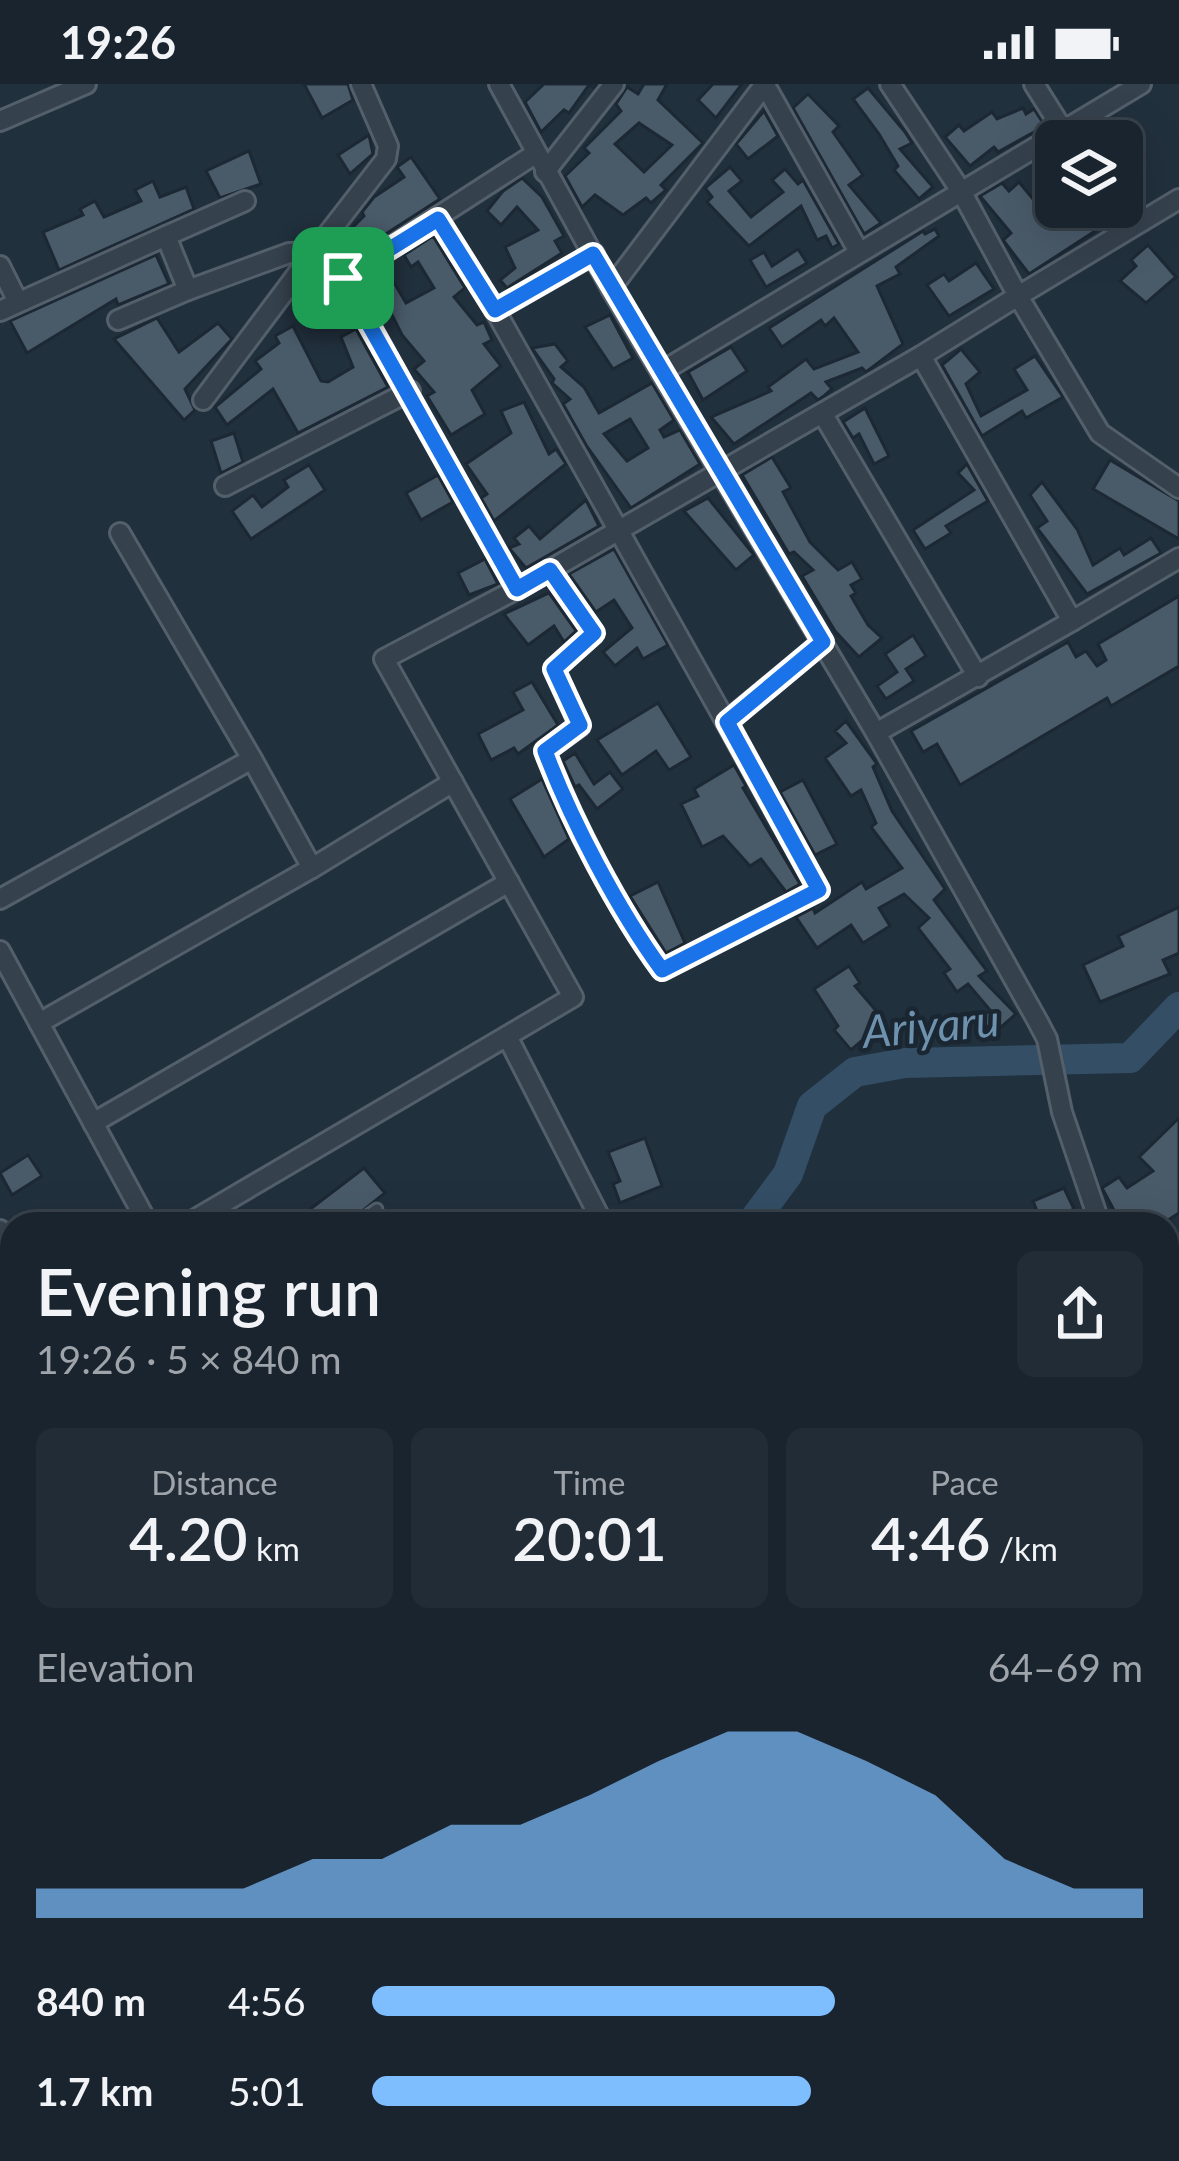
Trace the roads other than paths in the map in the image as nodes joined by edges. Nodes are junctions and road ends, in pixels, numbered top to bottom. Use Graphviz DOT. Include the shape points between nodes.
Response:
graph roads {
  1 [pos="86,84"];
  2 [pos="361,84"];
  3 [pos="499,84"];
  4 [pos="614,84"];
  5 [pos="765,84"];
  6 [pos="890,84"];
  7 [pos="1034,84"];
  8 [pos="1141,84"];
  9 [pos="1057,120"];
  10 [pos="1080,120"];
  11 [pos="0,121"];
  12 [pos="1035,146"];
  13 [pos="540,163"];
  14 [pos="961,190"];
  15 [pos="1179,199"];
  16 [pos="245,201"];
  17 [pos="438,219"];
  18 [pos="166,236"];
  19 [pos="314,252"];
  20 [pos="859,252"];
  21 [pos="593,254"];
  22 [pos="0,266"];
  23 [pos="343,278"];
  24 [pos="610,288"];
  25 [pos="188,290"];
  26 [pos="1018,296"];
  27 [pos="9,306"];
  28 [pos="495,310"];
  29 [pos="118,320"];
  30 [pos="921,356"];
  31 [pos="662,372"];
  32 [pos="410,391"];
  33 [pos="203,400"];
  34 [pos="824,416"];
  35 [pos="722,474"];
  36 [pos="225,486"];
  37 [pos="1179,488"];
  38 [pos="120,533"];
  39 [pos="620,533"];
  40 [pos="1179,558"];
  41 [pos="550,570"];
  42 [pos="517,589"];
  43 [pos="1072,621"];
  44 [pos="823,642"];
  45 [pos="978,677"];
  46 [pos="727,722"];
  47 [pos="876,733"];
  48 [pos="252,759"];
  49 [pos="453,782"];
  50 [pos="311,868"];
  51 [pos="508,882"];
  52 [pos="0,899"];
  53 [pos="0,951"];
  54 [pos="39,1023"];
  55 [pos="507,1036"];
  56 [pos="93,1123"];
  57 [pos="377,1209"];
  58 [pos="141,1212"];
  59 [pos="208,1212"];
  60 [pos="373,1212"];
  61 [pos="597,1212"];
  62 [pos="1096,1212"];
  1 -- 11 [label="street"];
  2 -- 19 [label="street" via="384,134 386,159"];
  3 -- 13 [label="street"];
  4 -- 13 [label="street"];
  5 -- 20 [label="street"];
  5 -- 24 [label="street"];
  6 -- 14 [label="street"];
  7 -- 9 [label="street"];
  8 -- 10 [label="street"];
  12 -- 14 [label="street"];
  13 -- 17 [label="street"];
  13 -- 21 [label="street"];
  14 -- 20 [label="street"];
  14 -- 26 [label="street"];
  15 -- 26 [label="street"];
  16 -- 18 [label="street"];
  17 -- 23 [label="street"];
  17 -- 28 [label="street"];
  18 -- 25 [label="street"];
  18 -- 27 [label="street"];
  19 -- 23 [label="street"];
  19 -- 25 [label="street"];
  19 -- 33 [label="street"];
  20 -- 31 [label="street"];
  21 -- 24 [label="street"];
  21 -- 28 [label="street"];
  22 -- 27 [label="street"];
  23 -- 32 [label="street"];
  24 -- 31 [label="street"];
  25 -- 29 [label="street"];
  26 -- 30 [label="street"];
  26 -- 37 [label="street" via="1100,434"];
  28 -- 39 [label="street"];
  30 -- 34 [label="street"];
  30 -- 43 [label="street"];
  31 -- 35 [label="street"];
  32 -- 36 [label="street"];
  32 -- 42 [label="street"];
  34 -- 35 [label="street"];
  34 -- 45 [label="street"];
  35 -- 39 [label="street"];
  35 -- 44 [label="street"];
  38 -- 48 [label="street"];
  39 -- 41 [label="street"];
  39 -- 46 [label="street"];
  40 -- 43 [label="street"];
  41 -- 42 [label="street"];
  41 -- 46 [label="street" via="594,633 554,669 580,725 545,751 662,970 819,890"];
  42 -- 49 [label="street" via="384,659"];
  43 -- 45 [label="street"];
  44 -- 46 [label="street"];
  44 -- 47 [label="street"];
  45 -- 47 [label="street"];
  47 -- 62 [label="street" via="1047,1039"];
  48 -- 50 [label="street"];
  48 -- 52 [label="street"];
  49 -- 50 [label="street"];
  49 -- 51 [label="street"];
  50 -- 54 [label="street"];
  51 -- 55 [label="street" via="573,997"];
  51 -- 56 [label="street"];
  53 -- 54 [label="street"];
  54 -- 56 [label="street"];
  55 -- 59 [label="street"];
  55 -- 61 [label="street"];
  56 -- 58 [label="street"];
  57 -- 60 [label="lane"];
}
